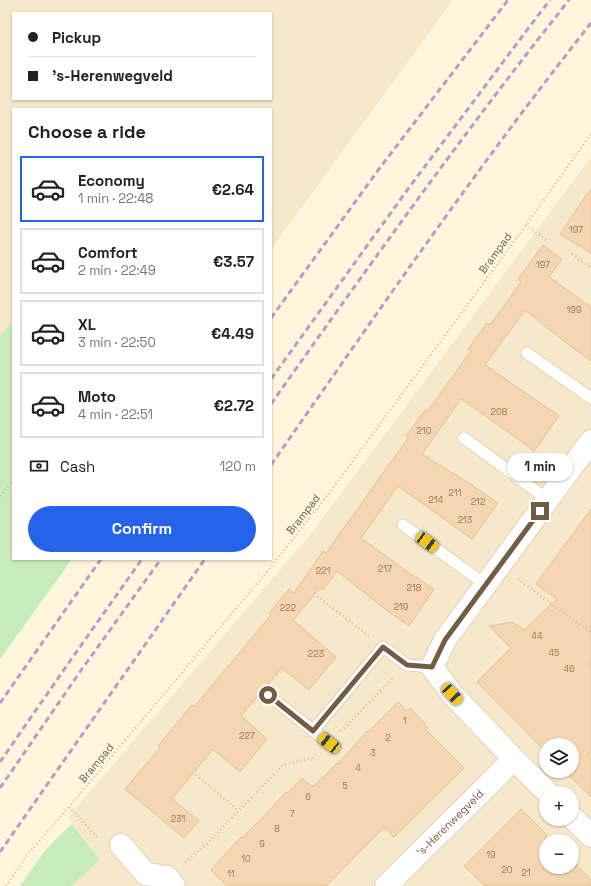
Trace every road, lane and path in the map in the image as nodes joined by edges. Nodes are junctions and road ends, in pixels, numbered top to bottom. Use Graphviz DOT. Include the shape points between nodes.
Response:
graph roads {
  1 [pos="591,134"];
  2 [pos="526,225"];
  3 [pos="546,240"];
  4 [pos="572,254"];
  5 [pos="591,268"];
  6 [pos="528,353"];
  7 [pos="591,398"];
  8 [pos="464,438"];
  9 [pos="591,441"];
  10 [pos="12,481"];
  11 [pos="0,496"];
  12 [pos="548,500"];
  13 [pos="403,525"];
  14 [pos="500,565"];
  15 [pos="486,584"];
  16 [pos="314,594"];
  17 [pos="591,633"];
  18 [pos="383,647"];
  19 [pos="407,665"];
  20 [pos="432,667"];
  21 [pos="268,695"];
  22 [pos="313,731"];
  23 [pos="329,743"];
  24 [pos="514,759"];
  25 [pos="196,775"];
  26 [pos="541,786"];
  27 [pos="69,807"];
  28 [pos="239,811"];
  29 [pos="579,824"];
  30 [pos="591,836"];
  31 [pos="97,837"];
  32 [pos="121,845"];
  33 [pos="170,882"];
  34 [pos="6,886"];
  35 [pos="386,886"];
  1 -- 2 [label="path, Brampad"];
  2 -- 3 [label="path"];
  2 -- 27 [label="path, Brampad" via="333,488 270,568"];
  4 -- 5 [label="path"];
  6 -- 7 [label="lane"];
  8 -- 12 [label="lane"];
  9 -- 12 [label="street"];
  10 -- 11 [label="path"];
  12 -- 14 [label="street"];
  13 -- 15 [label="lane"];
  14 -- 15 [label="street"];
  14 -- 17 [label="path"];
  15 -- 20 [label="street" via="445,640"];
  16 -- 18 [label="path"];
  18 -- 19 [label="lane"];
  18 -- 22 [label="lane"];
  19 -- 20 [label="lane"];
  19 -- 23 [label="path"];
  20 -- 24 [label="street" via="452,694"];
  21 -- 22 [label="lane"];
  22 -- 23 [label="lane"];
  23 -- 28 [label="path" via="312,758 283,765"];
  24 -- 26 [label="street"];
  24 -- 35 [label="street, 's-Herenwegveld"];
  25 -- 28 [label="path"];
  27 -- 31 [label="path"];
  27 -- 34 [label="path, Brampad" via="28,854"];
  28 -- 33 [label="path"];
  29 -- 30 [label="street"];
  32 -- 33 [label="street" via="146,874"];
}
